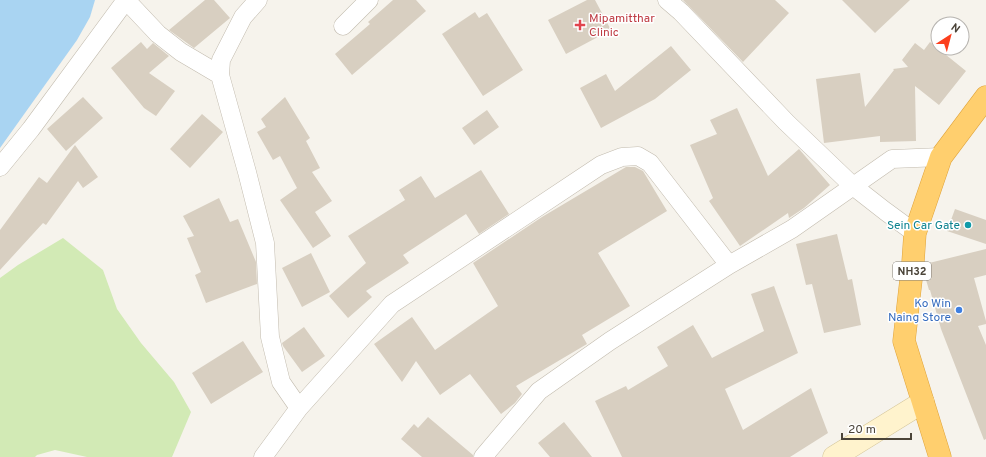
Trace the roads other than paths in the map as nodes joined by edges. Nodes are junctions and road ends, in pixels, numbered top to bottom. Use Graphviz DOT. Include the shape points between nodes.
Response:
graph roads {
  1 [pos="126,0"];
  2 [pos="258,0"];
  3 [pos="370,0"];
  4 [pos="667,0"];
  5 [pos="343,26"];
  6 [pos="220,75"];
  7 [pos="986,97"];
  8 [pos="941,157"];
  9 [pos="0,168"];
  10 [pos="853,186"];
  11 [pos="915,233"];
  12 [pos="729,265"];
  13 [pos="923,402"];
  14 [pos="299,408"];
  15 [pos="262,457"];
  16 [pos="483,457"];
  17 [pos="834,457"];
  18 [pos="940,457"];
  1 -- 6 [label="street" via="158,34 181,52"];
  1 -- 9 [label="street" via="32,129"];
  2 -- 6 [label="street" via="243,17 221,60"];
  3 -- 5 [label="street"];
  4 -- 10 [label="street" via="786,122"];
  6 -- 14 [label="street" via="265,243 270,338 281,382"];
  7 -- 8 [label="highway, NH32"];
  8 -- 10 [label="street" via="892,159"];
  8 -- 11 [label="highway, NH32"];
  10 -- 11 [label="street"];
  10 -- 12 [label="street" via="792,229"];
  11 -- 13 [label="highway, NH32" via="904,341"];
  12 -- 14 [label="street" via="650,163 638,156 622,157 602,165 392,304"];
  12 -- 16 [label="street" via="610,341 539,391"];
  13 -- 17 [label="street"];
  13 -- 18 [label="highway, NH32"];
  14 -- 15 [label="street"];
}
